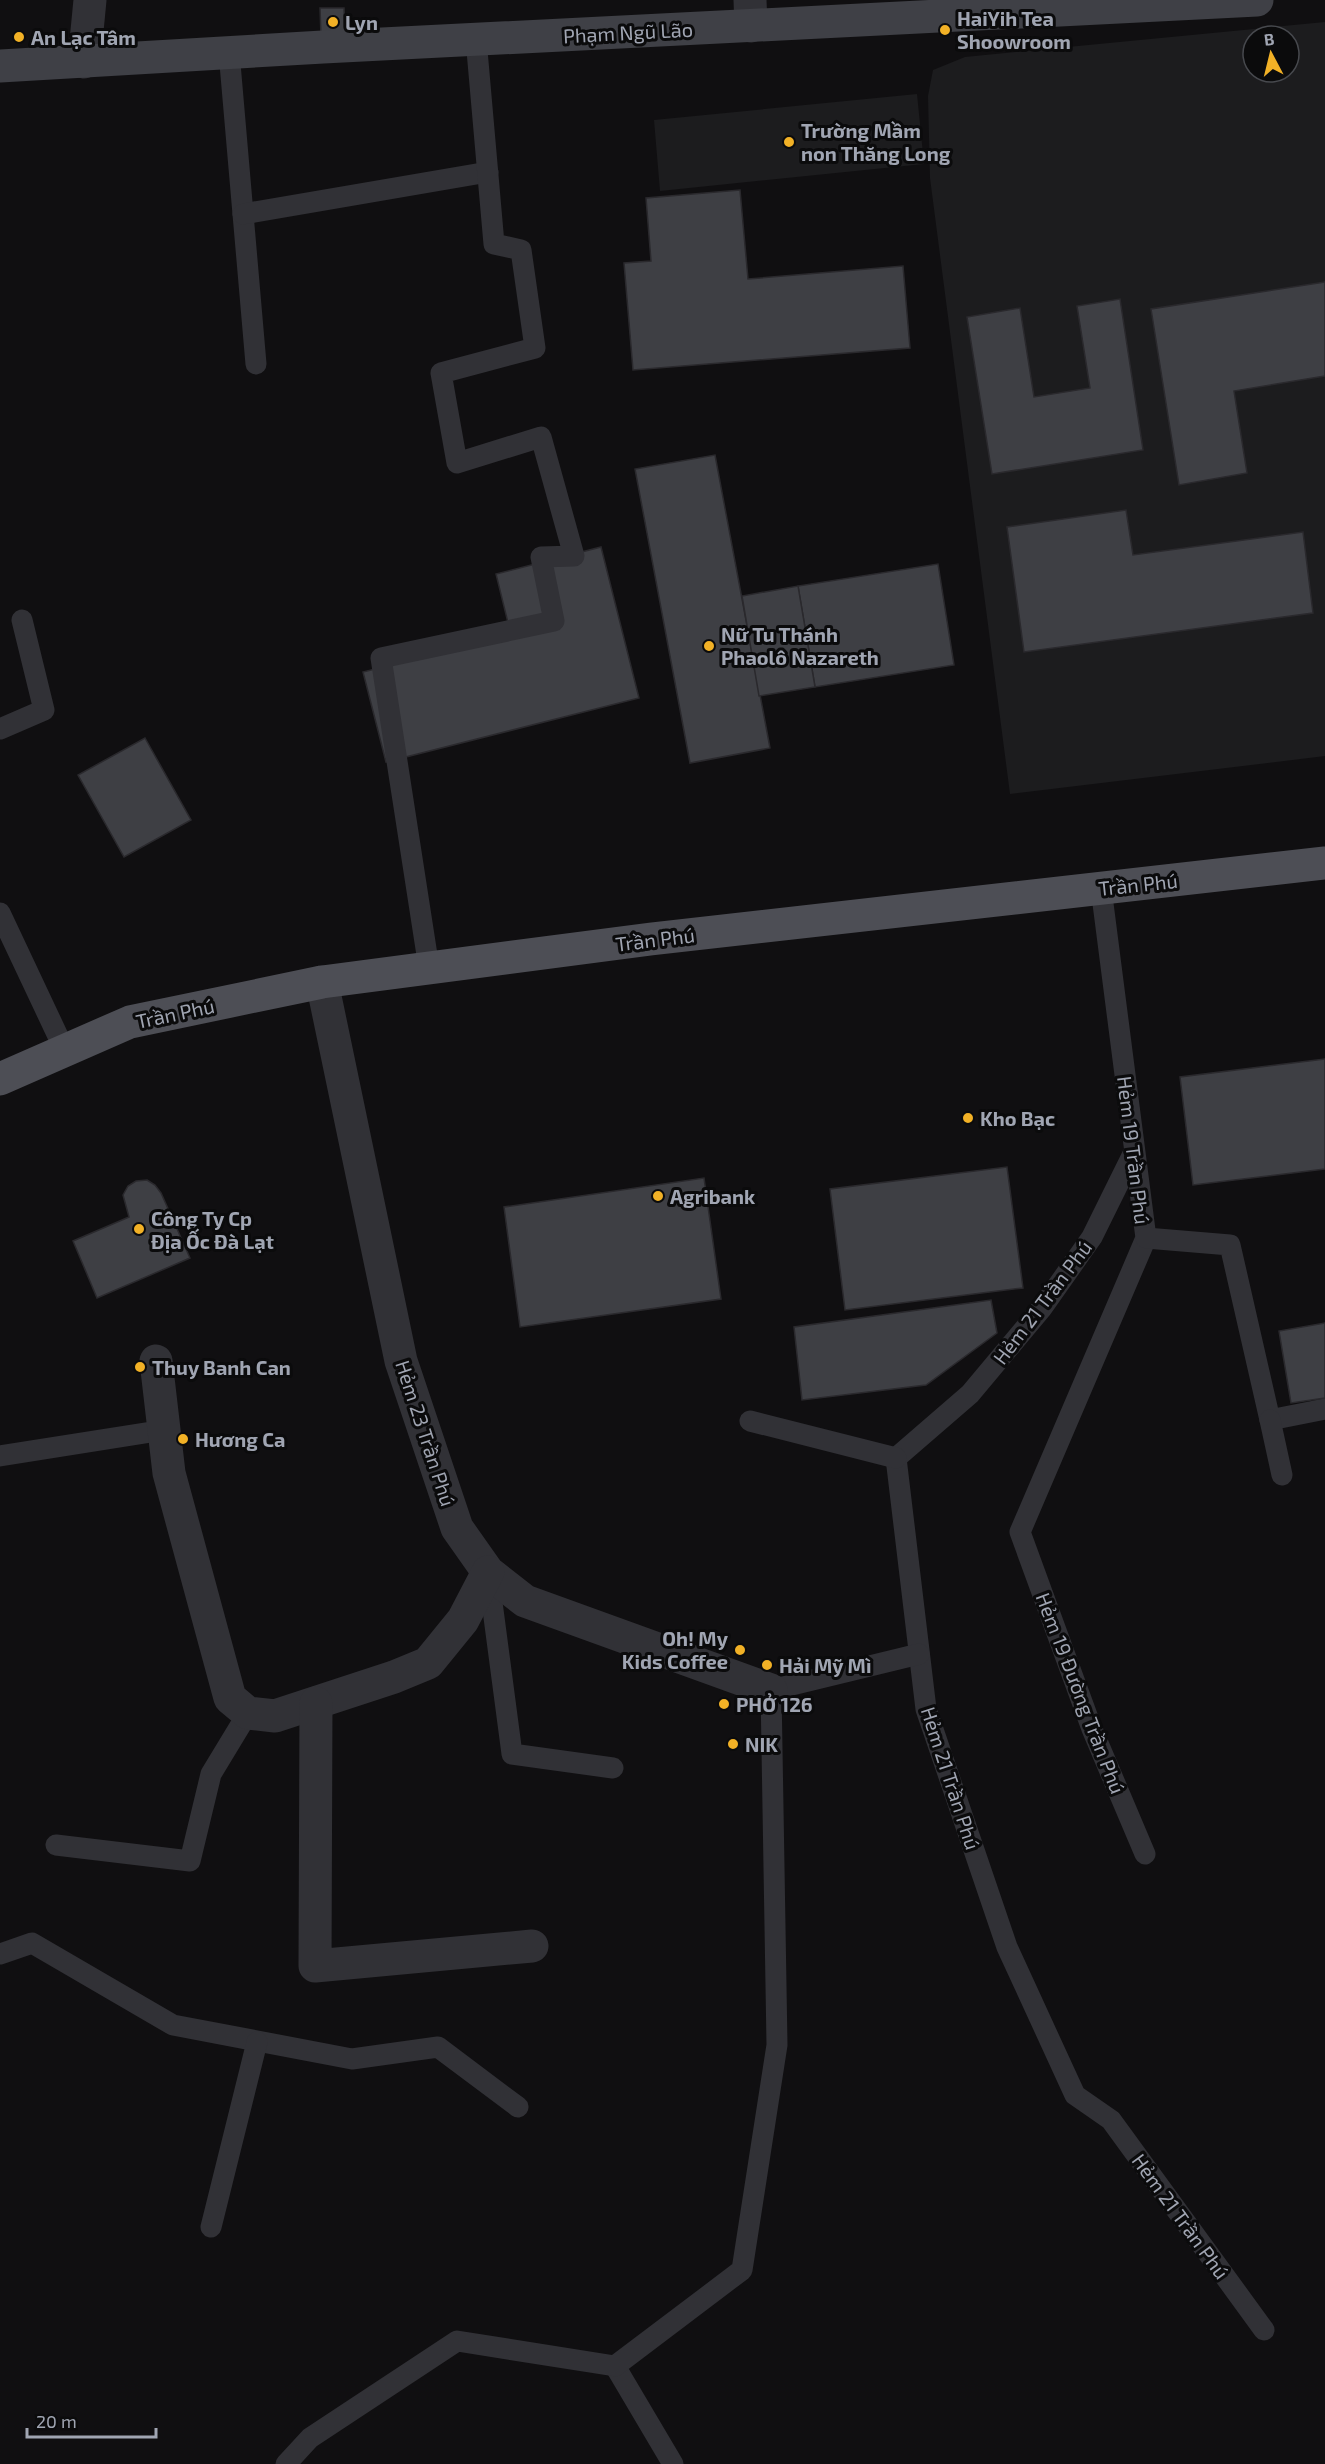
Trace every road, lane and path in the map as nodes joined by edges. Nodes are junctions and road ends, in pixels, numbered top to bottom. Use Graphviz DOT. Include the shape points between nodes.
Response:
graph roads {
  1 [pos="90,0"];
  2 [pos="1257,0"];
  3 [pos="751,13"];
  4 [pos="476,39"];
  5 [pos="230,52"];
  6 [pos="84,62"];
  7 [pos="0,66"];
  8 [pos="488,172"];
  9 [pos="243,214"];
  10 [pos="256,364"];
  11 [pos="22,620"];
  12 [pos="0,729"];
  13 [pos="1325,863"];
  14 [pos="1101,888"];
  15 [pos="0,913"];
  16 [pos="429,968"];
  17 [pos="322,982"];
  18 [pos="65,1051"];
  19 [pos="0,1079"];
  20 [pos="1134,1152"];
  21 [pos="1146,1239"];
  22 [pos="156,1361"];
  23 [pos="1325,1409"];
  24 [pos="1270,1420"];
  25 [pos="750,1421"];
  26 [pos="164,1430"];
  27 [pos="0,1456"];
  28 [pos="896,1458"];
  29 [pos="1282,1475"];
  30 [pos="1020,1532"];
  31 [pos="488,1572"];
  32 [pos="919,1654"];
  33 [pos="771,1690"];
  34 [pos="316,1703"];
  35 [pos="248,1713"];
  36 [pos="613,1768"];
  37 [pos="56,1845"];
  38 [pos="1145,1854"];
  39 [pos="532,1946"];
  40 [pos="0,1954"];
  41 [pos="257,2042"];
  42 [pos="518,2107"];
  43 [pos="211,2227"];
  44 [pos="1264,2330"];
  45 [pos="615,2366"];
  46 [pos="285,2464"];
  47 [pos="673,2464"];
  1 -- 6 [label="street"];
  2 -- 3 [label="street, Phạm Ngũ Lão"];
  3 -- 4 [label="street, Phạm Ngũ Lão"];
  4 -- 5 [label="street, Phạm Ngũ Lão"];
  4 -- 8 [label="lane"];
  5 -- 6 [label="street, Phạm Ngũ Lão"];
  5 -- 9 [label="lane"];
  6 -- 7 [label="street, Phạm Ngũ Lão"];
  8 -- 9 [label="lane"];
  8 -- 16 [label="lane" via="494,244 521,250 535,348 441,373 457,462 541,437 574,556 541,557 554,621 381,658"];
  9 -- 10 [label="lane"];
  11 -- 12 [label="lane" via="44,710"];
  13 -- 14 [label="main road, Trần Phú"];
  14 -- 16 [label="main road, Trần Phú"];
  14 -- 20 [label="lane, Hẻm 19 Trần Phú"];
  15 -- 18 [label="lane"];
  16 -- 17 [label="main road, Trần Phú"];
  17 -- 18 [label="main road, Trần Phú" via="130,1022"];
  17 -- 31 [label="street, Hẻm 23 Trần Phú" via="401,1361 457,1528"];
  18 -- 19 [label="main road, Trần Phú"];
  20 -- 21 [label="lane, Hẻm 19 Trần Phú"];
  20 -- 28 [label="lane, Hẻm 21 Trần Phú" via="1092,1237 1042,1308 970,1394"];
  21 -- 24 [label="lane" via="1230,1245"];
  21 -- 30 [label="lane, Hẻm 19 Trần Phú"];
  22 -- 26 [label="street"];
  23 -- 24 [label="lane"];
  24 -- 29 [label="lane"];
  25 -- 28 [label="lane"];
  26 -- 27 [label="lane"];
  26 -- 35 [label="street" via="169,1473 230,1698"];
  28 -- 32 [label="lane, Hẻm 21 Trần Phú"];
  30 -- 38 [label="lane, Hẻm 19 Đường Trần Phú" via="1092,1729"];
  31 -- 33 [label="street, Hẻm 23 Trần Phú" via="525,1601"];
  31 -- 34 [label="street" via="464,1620 428,1663"];
  31 -- 36 [label="lane" via="512,1754"];
  32 -- 33 [label="lane"];
  32 -- 44 [label="lane, Hẻm 21 Trần Phú" via="926,1709 1007,1947 1075,2095 1111,2120"];
  33 -- 45 [label="lane" via="777,2045 742,2270"];
  34 -- 35 [label="street" via="275,1716"];
  34 -- 39 [label="street" via="315,1966"];
  35 -- 37 [label="lane" via="211,1774 190,1861"];
  40 -- 41 [label="lane" via="32,1943 172,2025"];
  41 -- 42 [label="lane" via="352,2059 438,2047"];
  41 -- 43 [label="lane"];
  45 -- 46 [label="lane" via="457,2341 310,2438"];
  45 -- 47 [label="lane"];
}
